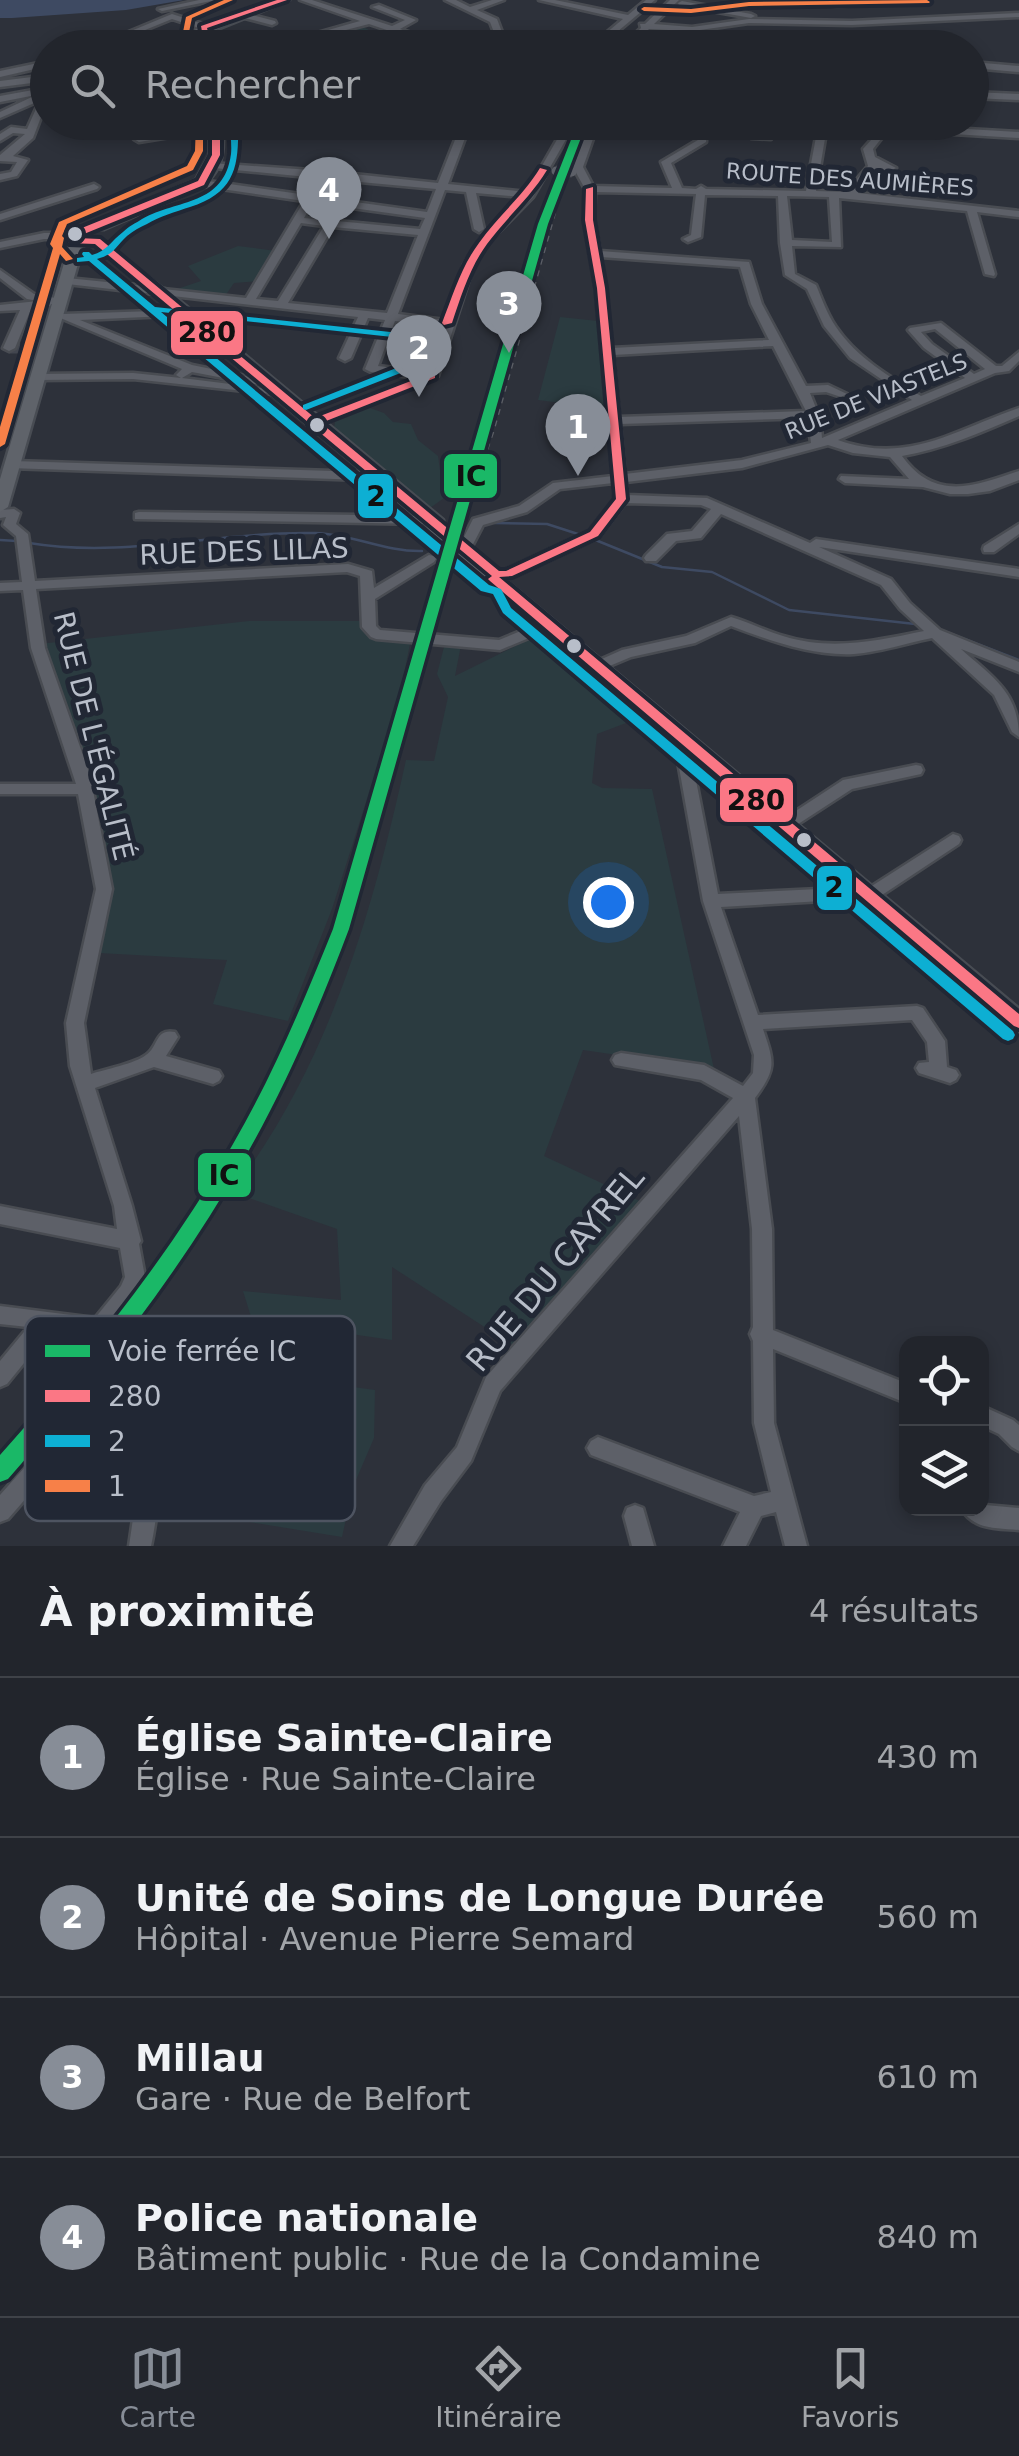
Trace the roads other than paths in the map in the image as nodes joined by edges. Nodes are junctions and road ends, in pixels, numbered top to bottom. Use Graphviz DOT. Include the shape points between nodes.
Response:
graph roads {
  1 [pos="212,0"];
  2 [pos="284,0"];
  3 [pos="304,0"];
  4 [pos="390,0"];
  5 [pos="446,0"];
  6 [pos="500,0"];
  7 [pos="547,0"];
  8 [pos="651,0"];
  9 [pos="784,0"];
  10 [pos="910,0"];
  11 [pos="680,1"];
  12 [pos="968,5"];
  13 [pos="376,7"];
  14 [pos="477,11"];
  15 [pos="244,15"];
  16 [pos="352,15"];
  17 [pos="1019,15"];
  18 [pos="991,16"];
  19 [pos="1007,16"];
  20 [pos="627,17"];
  21 [pos="167,18"];
  22 [pos="946,18"];
  23 [pos="927,19"];
  24 [pos="328,20"];
  25 [pos="764,20"];
  26 [pos="371,21"];
  27 [pos="880,22"];
  28 [pos="825,23"];
  29 [pos="272,24"];
  30 [pos="643,26"];
  31 [pos="207,28"];
  32 [pos="393,29"];
  33 [pos="136,30"];
  34 [pos="202,30"];
  35 [pos="339,30"];
  36 [pos="396,30"];
  37 [pos="496,30"];
  38 [pos="612,30"];
  39 [pos="640,30"];
  40 [pos="830,30"];
  41 [pos="889,30"];
  42 [pos="956,30"];
  43 [pos="1018,30"];
  44 [pos="989,66"];
  45 [pos="30,67"];
  46 [pos="1019,69"];
  47 [pos="0,74"];
  48 [pos="30,80"];
  49 [pos="0,84"];
  50 [pos="16,95"];
  51 [pos="30,96"];
  52 [pos="989,96"];
  53 [pos="1019,97"];
  54 [pos="0,98"];
  55 [pos="30,103"];
  56 [pos="0,115"];
  57 [pos="30,132"];
  58 [pos="989,132"];
  59 [pos="1019,134"];
  60 [pos="0,138"];
  61 [pos="218,140"];
  62 [pos="461,140"];
  63 [pos="561,140"];
  64 [pos="588,140"];
  65 [pos="703,140"];
  66 [pos="820,140"];
  67 [pos="876,140"];
  68 [pos="2,158"];
  69 [pos="872,159"];
  70 [pos="214,164"];
  71 [pos="256,168"];
  72 [pos="543,170"];
  73 [pos="576,172"];
  74 [pos="871,172"];
  75 [pos="325,174"];
  76 [pos="0,177"];
  77 [pos="358,177"];
  78 [pos="200,183"];
  79 [pos="444,186"];
  80 [pos="94,187"];
  81 [pos="243,189"];
  82 [pos="470,189"];
  83 [pos="590,189"];
  84 [pos="677,189"];
  85 [pos="701,189"];
  86 [pos="782,192"];
  87 [pos="811,193"];
  88 [pos="530,194"];
  89 [pos="834,194"];
  90 [pos="854,195"];
  91 [pos="312,198"];
  92 [pos="342,203"];
  93 [pos="971,207"];
  94 [pos="1019,214"];
  95 [pos="0,216"];
  96 [pos="432,216"];
  97 [pos="298,220"];
  98 [pos="330,223"];
  99 [pos="479,229"];
  100 [pos="102,232"];
  101 [pos="425,233"];
  102 [pos="688,239"];
  103 [pos="74,240"];
  104 [pos="0,245"];
  105 [pos="785,248"];
  106 [pos="597,254"];
  107 [pos="0,274"];
  108 [pos="990,274"];
  109 [pos="67,281"];
  110 [pos="163,295"];
  111 [pos="249,302"];
  112 [pos="29,303"];
  113 [pos="281,305"];
  114 [pos="0,308"];
  115 [pos="58,309"];
  116 [pos="365,313"];
  117 [pos="185,314"];
  118 [pos="394,316"];
  119 [pos="446,323"];
  120 [pos="774,344"];
  121 [pos="9,348"];
  122 [pos="608,352"];
  123 [pos="1019,356"];
  124 [pos="345,358"];
  125 [pos="189,368"];
  126 [pos="999,370"];
  127 [pos="432,376"];
  128 [pos="38,377"];
  129 [pos="974,379"];
  130 [pos="176,382"];
  131 [pos="1019,383"];
  132 [pos="271,387"];
  133 [pos="800,390"];
  134 [pos="841,394"];
  135 [pos="922,402"];
  136 [pos="1019,412"];
  137 [pos="814,414"];
  138 [pos="616,421"];
  139 [pos="312,423"];
  140 [pos="822,443"];
  141 [pos="894,454"];
  142 [pos="13,465"];
  143 [pos="370,474"];
  144 [pos="1019,476"];
  145 [pos="623,478"];
  146 [pos="845,478"];
  147 [pos="922,483"];
  148 [pos="621,498"];
  149 [pos="719,508"];
  150 [pos="0,511"];
  151 [pos="139,516"];
  152 [pos="428,520"];
  153 [pos="1019,528"];
  154 [pos="785,538"];
  155 [pos="459,542"];
  156 [pos="990,549"];
  157 [pos="650,558"];
  158 [pos="429,559"];
  159 [pos="1019,574"];
  160 [pos="504,581"];
  161 [pos="30,585"];
  162 [pos="0,587"];
  163 [pos="368,598"];
  164 [pos="550,624"];
  165 [pos="934,633"];
  166 [pos="600,665"];
  167 [pos="1019,667"];
  168 [pos="1019,732"];
  169 [pos="680,734"];
  170 [pos="916,770"];
  171 [pos="0,789"];
  172 [pos="84,789"];
  173 [pos="788,824"];
  174 [pos="953,840"];
  175 [pos="850,878"];
  176 [pos="870,895"];
  177 [pos="711,901"];
  178 [pos="1016,1014"];
  179 [pos="752,1022"];
  180 [pos="169,1037"];
  181 [pos="154,1060"];
  182 [pos="621,1060"];
  183 [pos="938,1071"];
  184 [pos="213,1076"];
  185 [pos="85,1084"];
  186 [pos="746,1096"];
  187 [pos="0,1215"];
  188 [pos="131,1241"];
  189 [pos="0,1314"];
  190 [pos="108,1316"];
  191 [pos="25,1318"];
  192 [pos="760,1334"];
  193 [pos="25,1347"];
  194 [pos="0,1377"];
  195 [pos="899,1390"];
  196 [pos="989,1419"];
  197 [pos="1019,1440"];
  198 [pos="598,1448"];
  199 [pos="25,1483"];
  200 [pos="783,1500"];
  201 [pos="754,1507"];
  202 [pos="0,1511"];
  203 [pos="635,1516"];
  204 [pos="989,1516"];
  205 [pos="1019,1519"];
  206 [pos="148,1521"];
  207 [pos="140,1546"];
  208 [pos="401,1546"];
  209 [pos="643,1546"];
  210 [pos="734,1546"];
  211 [pos="796,1546"];
  1 -- 21 [label="street" via="159,9"];
  2 -- 15 [label="main road"];
  3 -- 16 [label="street"];
  4 -- 13 [label="street"];
  5 -- 14 [label="street"];
  6 -- 14 [label="street"];
  7 -- 20 [label="street"];
  8 -- 20 [label="street"];
  9 -- 10 [label="street"];
  10 -- 23 [label="street"];
  11 -- 25 [label="street"];
  11 -- 30 [label="street"];
  12 -- 18 [label="street"];
  13 -- 16 [label="street"];
  13 -- 32 [label="street" via="412,20"];
  14 -- 37 [label="street"];
  15 -- 29 [label="street"];
  15 -- 31 [label="main road"];
  16 -- 24 [label="street"];
  16 -- 26 [label="street"];
  17 -- 19 [label="street"];
  18 -- 19 [label="street"];
  18 -- 22 [label="street"];
  19 -- 43 [label="street"];
  20 -- 38 [label="street"];
  21 -- 31 [label="street"];
  21 -- 33 [label="street"];
  22 -- 23 [label="street"];
  22 -- 42 [label="street"];
  23 -- 27 [label="street"];
  25 -- 28 [label="street"];
  25 -- 30 [label="street" via="692,29"];
  26 -- 32 [label="street"];
  26 -- 35 [label="street"];
  27 -- 28 [label="street"];
  27 -- 41 [label="street"];
  28 -- 40 [label="street"];
  30 -- 39 [label="street"];
  31 -- 34 [label="street"];
  32 -- 36 [label="street"];
  44 -- 46 [label="street"];
  45 -- 47 [label="street"];
  48 -- 49 [label="street"];
  50 -- 51 [label="street"];
  50 -- 54 [label="street"];
  50 -- 55 [label="street"];
  52 -- 53 [label="street"];
  55 -- 56 [label="street"];
  57 -- 60 [label="street" via="11,130"];
  57 -- 68 [label="street"];
  58 -- 59 [label="street"];
  61 -- 70 [label="main road"];
  62 -- 79 [label="street"];
  63 -- 72 [label="street"];
  64 -- 73 [label="street"];
  65 -- 84 [label="street, ROUTE DES AUMIÈRES" via="666,162"];
  66 -- 87 [label="street"];
  67 -- 69 [label="street" via="868,149"];
  68 -- 76 [label="street" via="23,160 14,174"];
  69 -- 74 [label="street"];
  69 -- 74 [label="street" via="890,168"];
  70 -- 71 [label="street"];
  70 -- 78 [label="main road"];
  71 -- 75 [label="street"];
  71 -- 81 [label="street"];
  72 -- 73 [label="street, bridge"];
  72 -- 88 [label="street"];
  73 -- 83 [label="street"];
  74 -- 90 [label="street"];
  75 -- 77 [label="street"];
  75 -- 91 [label="street"];
  77 -- 79 [label="street"];
  77 -- 92 [label="street"];
  78 -- 81 [label="street"];
  78 -- 100 [label="main road" via="119,215"];
  79 -- 82 [label="street"];
  79 -- 96 [label="street"];
  80 -- 95 [label="street"];
  81 -- 91 [label="street"];
  82 -- 88 [label="street"];
  82 -- 99 [label="street"];
  83 -- 84 [label="street, ROUTE DES AUMIÈRES"];
  83 -- 106 [label="street"];
  84 -- 85 [label="street, ROUTE DES AUMIÈRES"];
  85 -- 86 [label="street, ROUTE DES AUMIÈRES"];
  85 -- 102 [label="street" via="696,237"];
  86 -- 87 [label="street, ROUTE DES AUMIÈRES"];
  86 -- 105 [label="street"];
  87 -- 89 [label="street, ROUTE DES AUMIÈRES"];
  88 -- 119 [label="street" via="468,264"];
  89 -- 90 [label="street, ROUTE DES AUMIÈRES"];
  89 -- 105 [label="street" via="837,245"];
  90 -- 93 [label="street, ROUTE DES AUMIÈRES"];
  91 -- 92 [label="street"];
  91 -- 97 [label="street"];
  92 -- 96 [label="street"];
  92 -- 98 [label="street"];
  93 -- 94 [label="street, ROUTE DES AUMIÈRES"];
  93 -- 108 [label="street"];
  96 -- 101 [label="street"];
  97 -- 98 [label="street"];
  97 -- 111 [label="street"];
  98 -- 101 [label="street"];
  98 -- 113 [label="street"];
  100 -- 103 [label="main road"];
  100 -- 110 [label="street"];
  101 -- 118 [label="street"];
  103 -- 104 [label="street" via="44,236"];
  103 -- 109 [label="main road"];
  105 -- 135 [label="street" via="790,275 812,287 820,318 840,342"];
  106 -- 120 [label="street" via="742,261"];
  106 -- 122 [label="street"];
  107 -- 112 [label="street"];
  109 -- 110 [label="street"];
  109 -- 115 [label="main road"];
  110 -- 111 [label="street"];
  110 -- 117 [label="main road"];
  111 -- 113 [label="street"];
  112 -- 114 [label="street"];
  112 -- 115 [label="street"];
  112 -- 121 [label="street"];
  113 -- 116 [label="street"];
  115 -- 117 [label="street"];
  115 -- 125 [label="street"];
  115 -- 128 [label="main road"];
  116 -- 118 [label="street"];
  116 -- 124 [label="street"];
  117 -- 132 [label="main road"];
  118 -- 119 [label="street"];
  118 -- 127 [label="street" via="372,369"];
  119 -- 127 [label="street"];
  120 -- 122 [label="street"];
  120 -- 133 [label="street"];
  122 -- 138 [label="street"];
  123 -- 126 [label="street, RUE DE VIASTELS"];
  125 -- 130 [label="street"];
  125 -- 132 [label="street"];
  126 -- 129 [label="street, RUE DE VIASTELS"];
  126 -- 129 [label="street" via="937,324 913,333"];
  126 -- 131 [label="street"];
  127 -- 139 [label="street"];
  128 -- 130 [label="street"];
  128 -- 142 [label="main road"];
  129 -- 135 [label="street, RUE DE VIASTELS"];
  130 -- 132 [label="street"];
  132 -- 139 [label="main road"];
  133 -- 134 [label="street"];
  133 -- 137 [label="street"];
  135 -- 140 [label="street, RUE DE VIASTELS"];
  136 -- 141 [label="street" via="927,451"];
  137 -- 138 [label="street"];
  137 -- 140 [label="street"];
  138 -- 145 [label="street"];
  139 -- 143 [label="main road"];
  140 -- 141 [label="street"];
  140 -- 145 [label="street, RUE DE VIASTELS" via="742,464"];
  141 -- 147 [label="street"];
  142 -- 143 [label="street"];
  142 -- 150 [label="main road"];
  143 -- 152 [label="main road"];
  144 -- 147 [label="street" via="984,490"];
  145 -- 148 [label="street"];
  145 -- 155 [label="street, RUE DE VIASTELS" via="556,486 523,509 478,522"];
  146 -- 147 [label="street"];
  148 -- 149 [label="street" via="702,501"];
  148 -- 160 [label="street" via="588,537"];
  149 -- 154 [label="street"];
  149 -- 157 [label="street" via="696,535 672,537"];
  150 -- 161 [label="street, RUE DE L'ÉGALITÉ" via="14,513 9,525 22,534"];
  151 -- 152 [label="street"];
  152 -- 155 [label="main road"];
  152 -- 160 [label="main road"];
  153 -- 156 [label="street"];
  154 -- 159 [label="street"];
  154 -- 165 [label="street" via="886,582"];
  155 -- 160 [label="main road"];
  158 -- 163 [label="street"];
  160 -- 164 [label="main road"];
  161 -- 162 [label="street, RUE DES LILAS"];
  161 -- 163 [label="street, RUE DES LILAS" via="348,568 367,574"];
  161 -- 172 [label="street, RUE DE L'ÉGALITÉ" via="38,648"];
  163 -- 164 [label="street, RUE DES LILAS" via="369,627 376,634 500,645"];
  164 -- 166 [label="main road"];
  165 -- 166 [label="street" via="833,649 730,620 690,640"];
  165 -- 167 [label="street"];
  165 -- 168 [label="street" via="1000,692"];
  166 -- 169 [label="main road"];
  169 -- 173 [label="main road"];
  169 -- 177 [label="street"];
  170 -- 173 [label="street" via="848,784"];
  171 -- 172 [label="street"];
  172 -- 185 [label="street, RUE DE L'ÉGALITÉ" via="104,889 75,1023"];
  173 -- 175 [label="main road"];
  174 -- 176 [label="street"];
  175 -- 176 [label="main road"];
  175 -- 177 [label="street" via="822,895"];
  176 -- 178 [label="main road"];
  177 -- 179 [label="street"];
  179 -- 183 [label="street" via="917,1013 936,1041"];
  179 -- 186 [label="street" via="762,1073"];
  180 -- 181 [label="street"];
  181 -- 184 [label="street"];
  181 -- 185 [label="street"];
  182 -- 186 [label="street" via="704,1073"];
  185 -- 188 [label="street, RUE DE L'ÉGALITÉ"];
  186 -- 192 [label="street" via="762,1229"];
  186 -- 208 [label="street, RUE DU CAYREL" via="493,1384 464,1454"];
  187 -- 188 [label="street"];
  188 -- 190 [label="street, RUE DE L'ÉGALITÉ" via="135,1278"];
  189 -- 191 [label="street"];
  192 -- 195 [label="street"];
  192 -- 200 [label="street" via="764,1422"];
  193 -- 194 [label="street"];
  196 -- 197 [label="street"];
  198 -- 201 [label="street"];
  199 -- 202 [label="street"];
  200 -- 201 [label="street"];
  200 -- 211 [label="street"];
  201 -- 210 [label="street"];
  203 -- 209 [label="street"];
  204 -- 205 [label="street"];
  206 -- 207 [label="street"];
}
